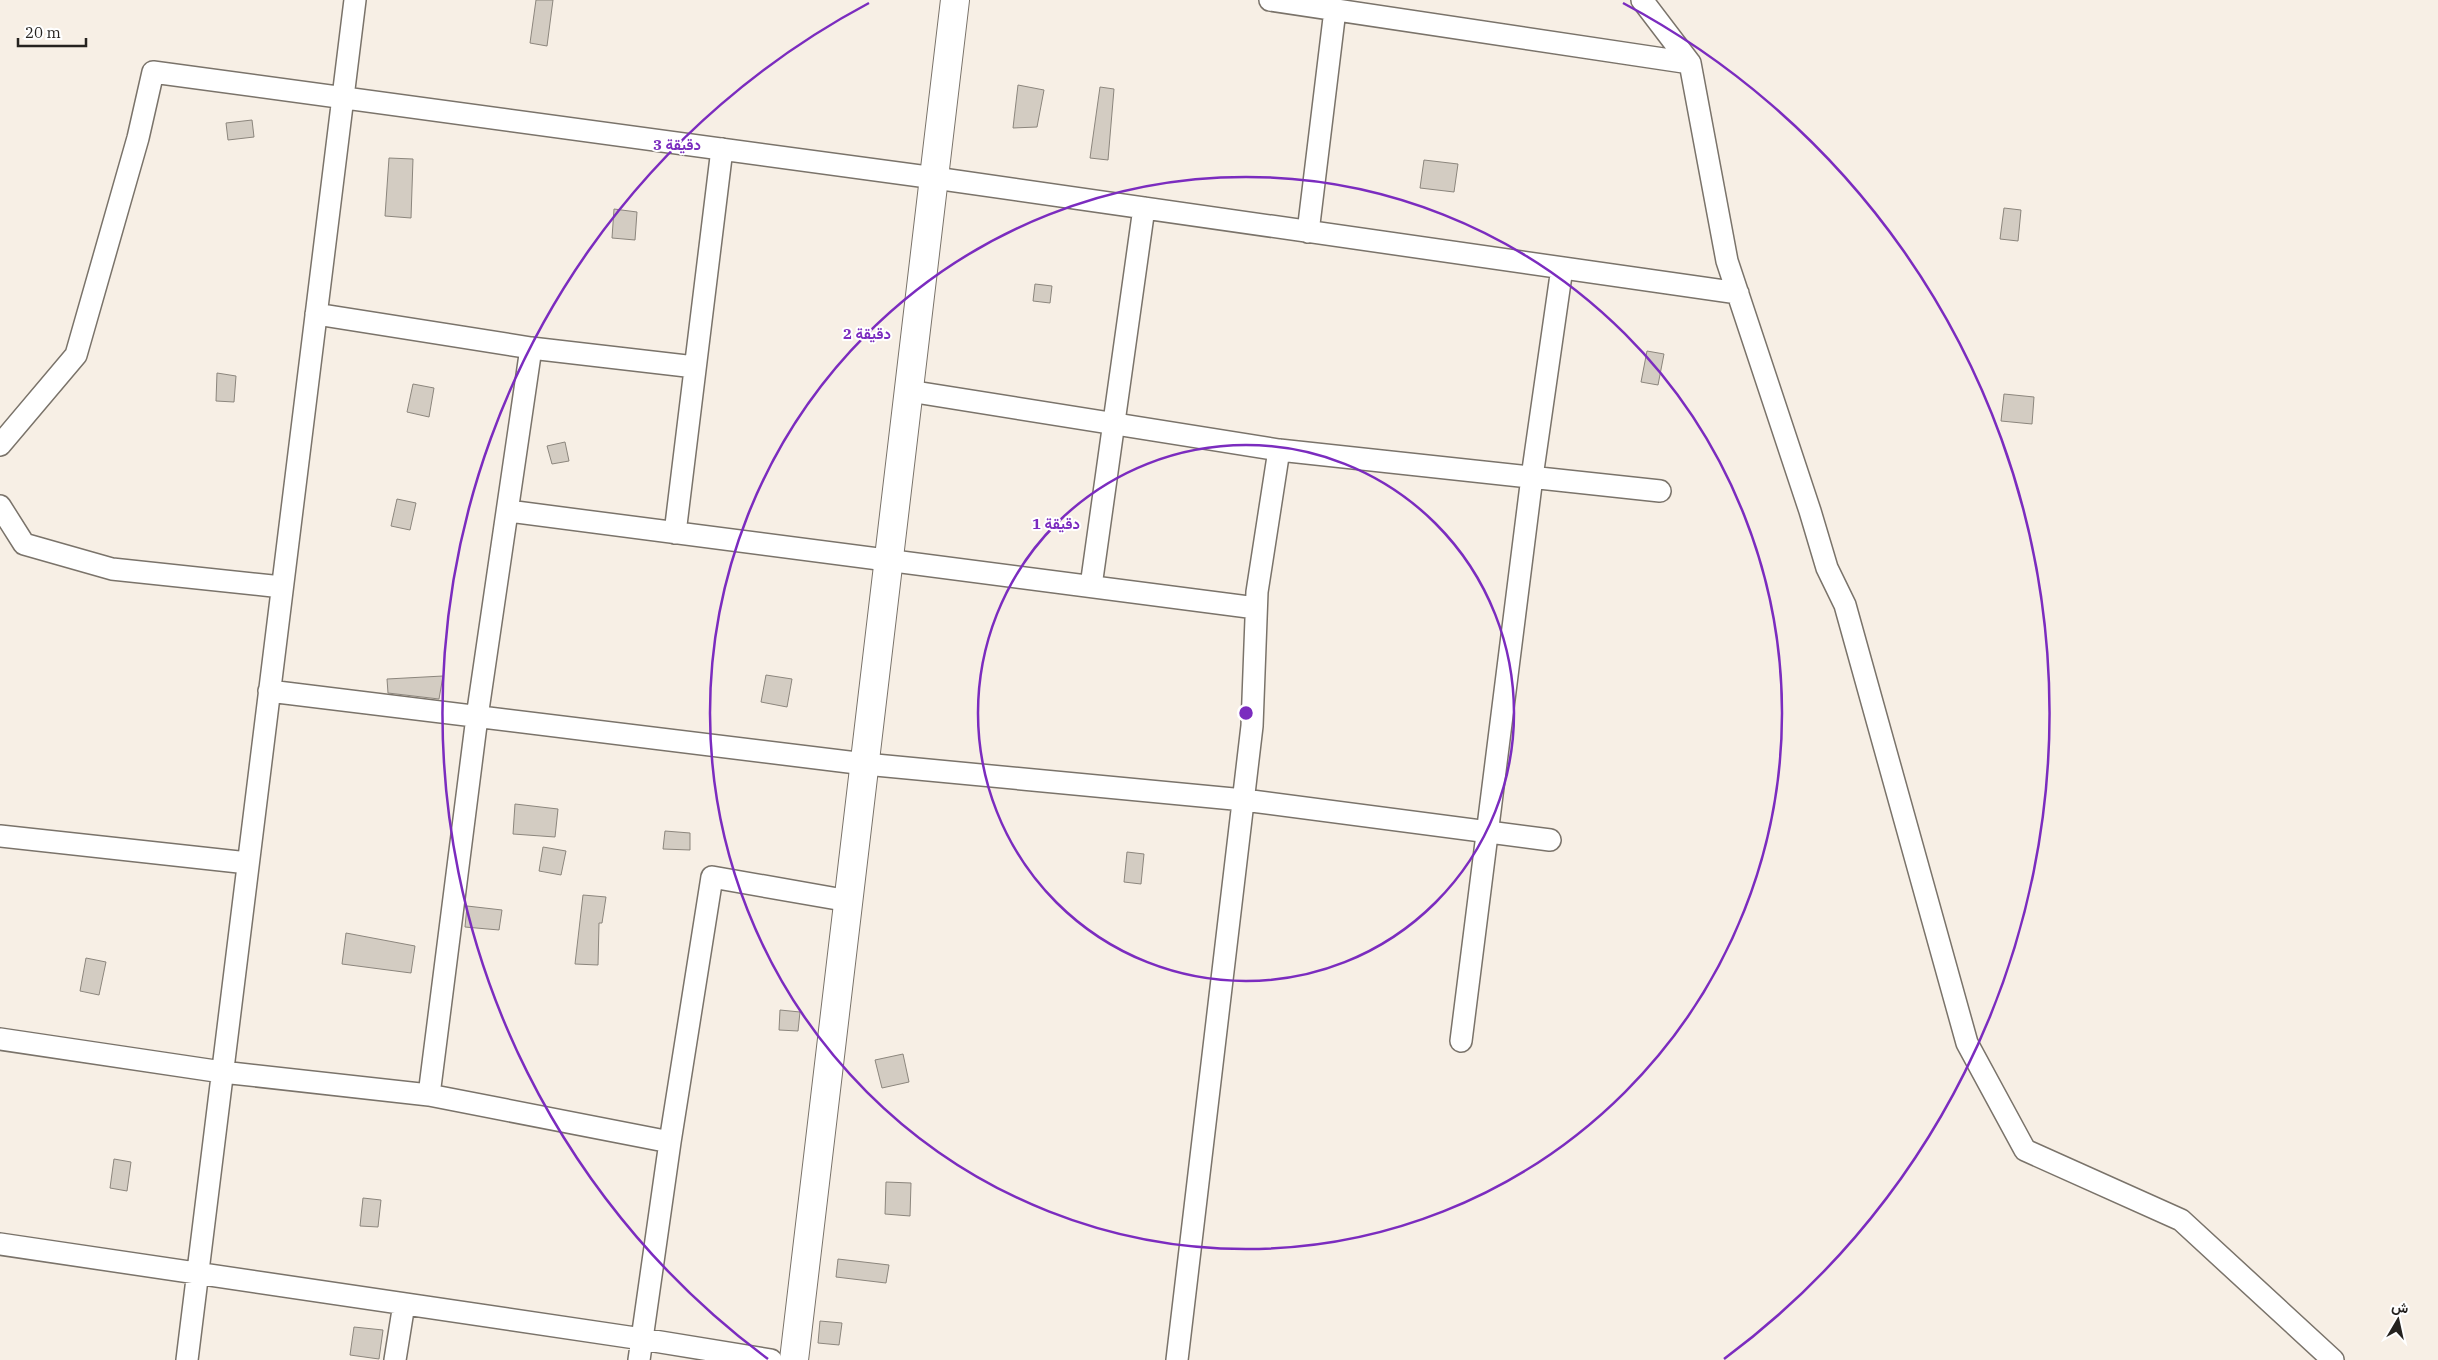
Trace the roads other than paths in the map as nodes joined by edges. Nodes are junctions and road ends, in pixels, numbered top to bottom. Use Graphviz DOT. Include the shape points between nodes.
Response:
graph roads {
  1 [pos="355,0"];
  2 [pos="956,0"];
  3 [pos="1270,0"];
  4 [pos="1642,0"];
  5 [pos="1335,10"];
  6 [pos="1690,63"];
  7 [pos="343,97"];
  8 [pos="722,149"];
  9 [pos="934,178"];
  10 [pos="1144,208"];
  11 [pos="1308,232"];
  12 [pos="1562,268"];
  13 [pos="1738,293"];
  14 [pos="316,314"];
  15 [pos="531,348"];
  16 [pos="695,367"];
  17 [pos="909,391"];
  18 [pos="1113,424"];
  19 [pos="0,446"];
  20 [pos="1279,450"];
  21 [pos="1532,477"];
  22 [pos="1660,491"];
  23 [pos="0,506"];
  24 [pos="508,512"];
  25 [pos="675,533"];
  26 [pos="889,559"];
  27 [pos="1091,586"];
  28 [pos="282,587"];
  29 [pos="1256,608"];
  30 [pos="269,692"];
  31 [pos="477,716"];
  32 [pos="865,764"];
  33 [pos="1244,800"];
  34 [pos="1488,832"];
  35 [pos="0,836"];
  36 [pos="1550,840"];
  37 [pos="248,862"];
  38 [pos="849,901"];
  39 [pos="0,1039"];
  40 [pos="1461,1041"];
  41 [pos="222,1072"];
  42 [pos="429,1095"];
  43 [pos="670,1142"];
  44 [pos="0,1244"];
  45 [pos="198,1274"];
  46 [pos="404,1304"];
  47 [pos="642,1339"];
  48 [pos="187,1360"];
  49 [pos="395,1360"];
  50 [pos="639,1360"];
  51 [pos="771,1360"];
  52 [pos="794,1360"];
  53 [pos="1177,1360"];
  54 [pos="2334,1360"];
  1 -- 7 [label="street"];
  2 -- 9 [label="main road"];
  3 -- 5 [label="street"];
  4 -- 6 [label="street"];
  5 -- 6 [label="street"];
  5 -- 11 [label="street"];
  6 -- 13 [label="street" via="1727,261"];
  7 -- 8 [label="street"];
  7 -- 14 [label="street"];
  7 -- 19 [label="street" via="153,72 138,138 76,355"];
  8 -- 9 [label="street"];
  8 -- 16 [label="street"];
  9 -- 10 [label="street"];
  9 -- 17 [label="main road"];
  10 -- 11 [label="street"];
  10 -- 18 [label="street"];
  11 -- 12 [label="street"];
  12 -- 13 [label="street"];
  12 -- 21 [label="street"];
  13 -- 54 [label="street" via="1827,568 1845,605 1966,1043 2025,1150 2181,1220"];
  14 -- 15 [label="street"];
  14 -- 28 [label="street"];
  15 -- 16 [label="street"];
  15 -- 24 [label="street"];
  16 -- 25 [label="street"];
  17 -- 18 [label="street"];
  17 -- 26 [label="main road"];
  18 -- 20 [label="street"];
  18 -- 27 [label="street"];
  20 -- 21 [label="street"];
  20 -- 29 [label="street"];
  21 -- 22 [label="street"];
  21 -- 34 [label="street"];
  23 -- 28 [label="street" via="24,544 112,569"];
  24 -- 25 [label="street"];
  24 -- 31 [label="street"];
  25 -- 26 [label="street"];
  26 -- 27 [label="street"];
  26 -- 32 [label="main road"];
  27 -- 29 [label="street"];
  28 -- 30 [label="street"];
  29 -- 33 [label="street" via="1252,726"];
  30 -- 31 [label="street"];
  30 -- 37 [label="street"];
  31 -- 32 [label="street"];
  31 -- 42 [label="street"];
  32 -- 33 [label="street"];
  32 -- 38 [label="main road"];
  33 -- 34 [label="street"];
  33 -- 53 [label="street"];
  34 -- 36 [label="street"];
  34 -- 40 [label="street"];
  35 -- 37 [label="street"];
  37 -- 41 [label="street"];
  38 -- 43 [label="street" via="712,877"];
  38 -- 52 [label="main road"];
  39 -- 41 [label="street"];
  41 -- 42 [label="street"];
  41 -- 45 [label="street"];
  42 -- 43 [label="street"];
  43 -- 47 [label="street"];
  44 -- 45 [label="street"];
  45 -- 46 [label="street"];
  45 -- 48 [label="street"];
  46 -- 47 [label="street"];
  46 -- 49 [label="street"];
  47 -- 50 [label="street"];
  47 -- 51 [label="street"];
}
